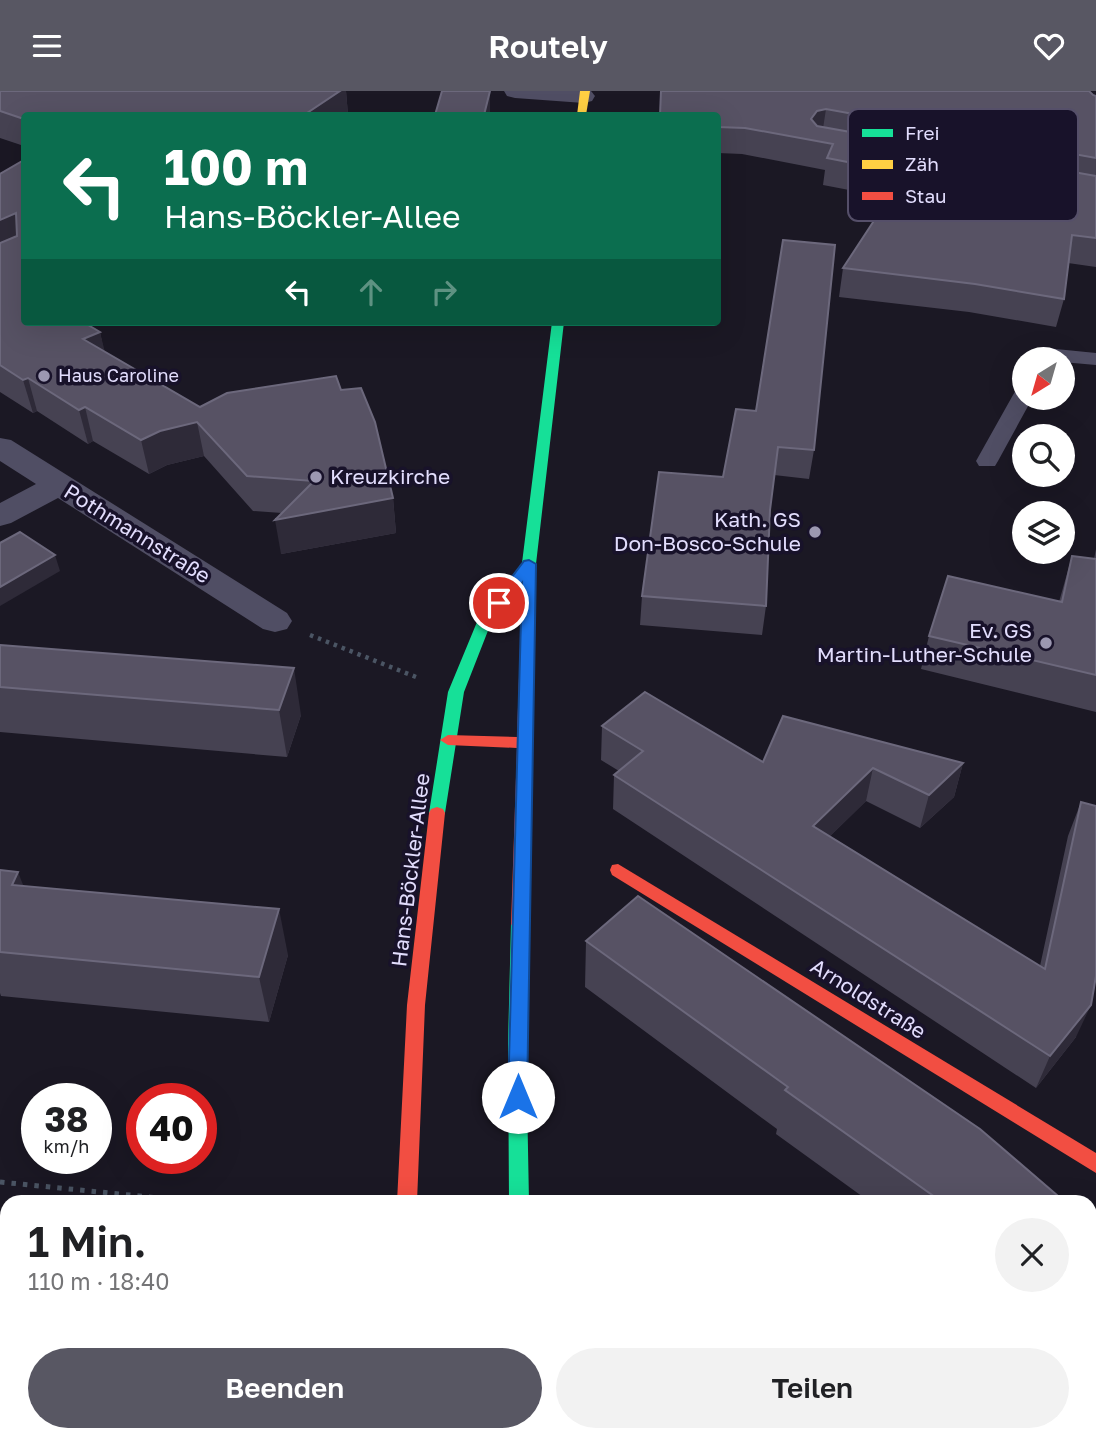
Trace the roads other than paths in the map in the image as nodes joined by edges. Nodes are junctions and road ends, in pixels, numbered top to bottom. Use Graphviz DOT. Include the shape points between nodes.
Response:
graph roads {
  1 [pos="515,91"];
  2 [pos="584,101"];
  3 [pos="558,326"];
  4 [pos="1075,357"];
  5 [pos="1096,359"];
  6 [pos="1015,410"];
  7 [pos="0,447"];
  8 [pos="987,460"];
  9 [pos="58,485"];
  10 [pos="0,516"];
  11 [pos="529,564"];
  12 [pos="275,621"];
  13 [pos="448,740"];
  14 [pos="524,743"];
  15 [pos="618,870"];
  16 [pos="1096,1164"];
  17 [pos="407,1195"];
  18 [pos="519,1195"];
  1 -- 2 [label="street"];
  3 -- 11 [label="street"];
  4 -- 5 [label="lane"];
  6 -- 8 [label="lane"];
  7 -- 9 [label="street, Pothmannstraße"];
  9 -- 10 [label="street"];
  9 -- 12 [label="street, Pothmannstraße"];
  11 -- 13 [label="street, Hans-Böckler-Allee" via="484,622 456,692"];
  11 -- 14 [label="street"];
  13 -- 14 [label="street"];
  13 -- 17 [label="street, Hans-Böckler-Allee" via="432,842 416,1005"];
  14 -- 18 [label="street" via="517,1044"];
  15 -- 16 [label="street, Arnoldstraße"];
}
